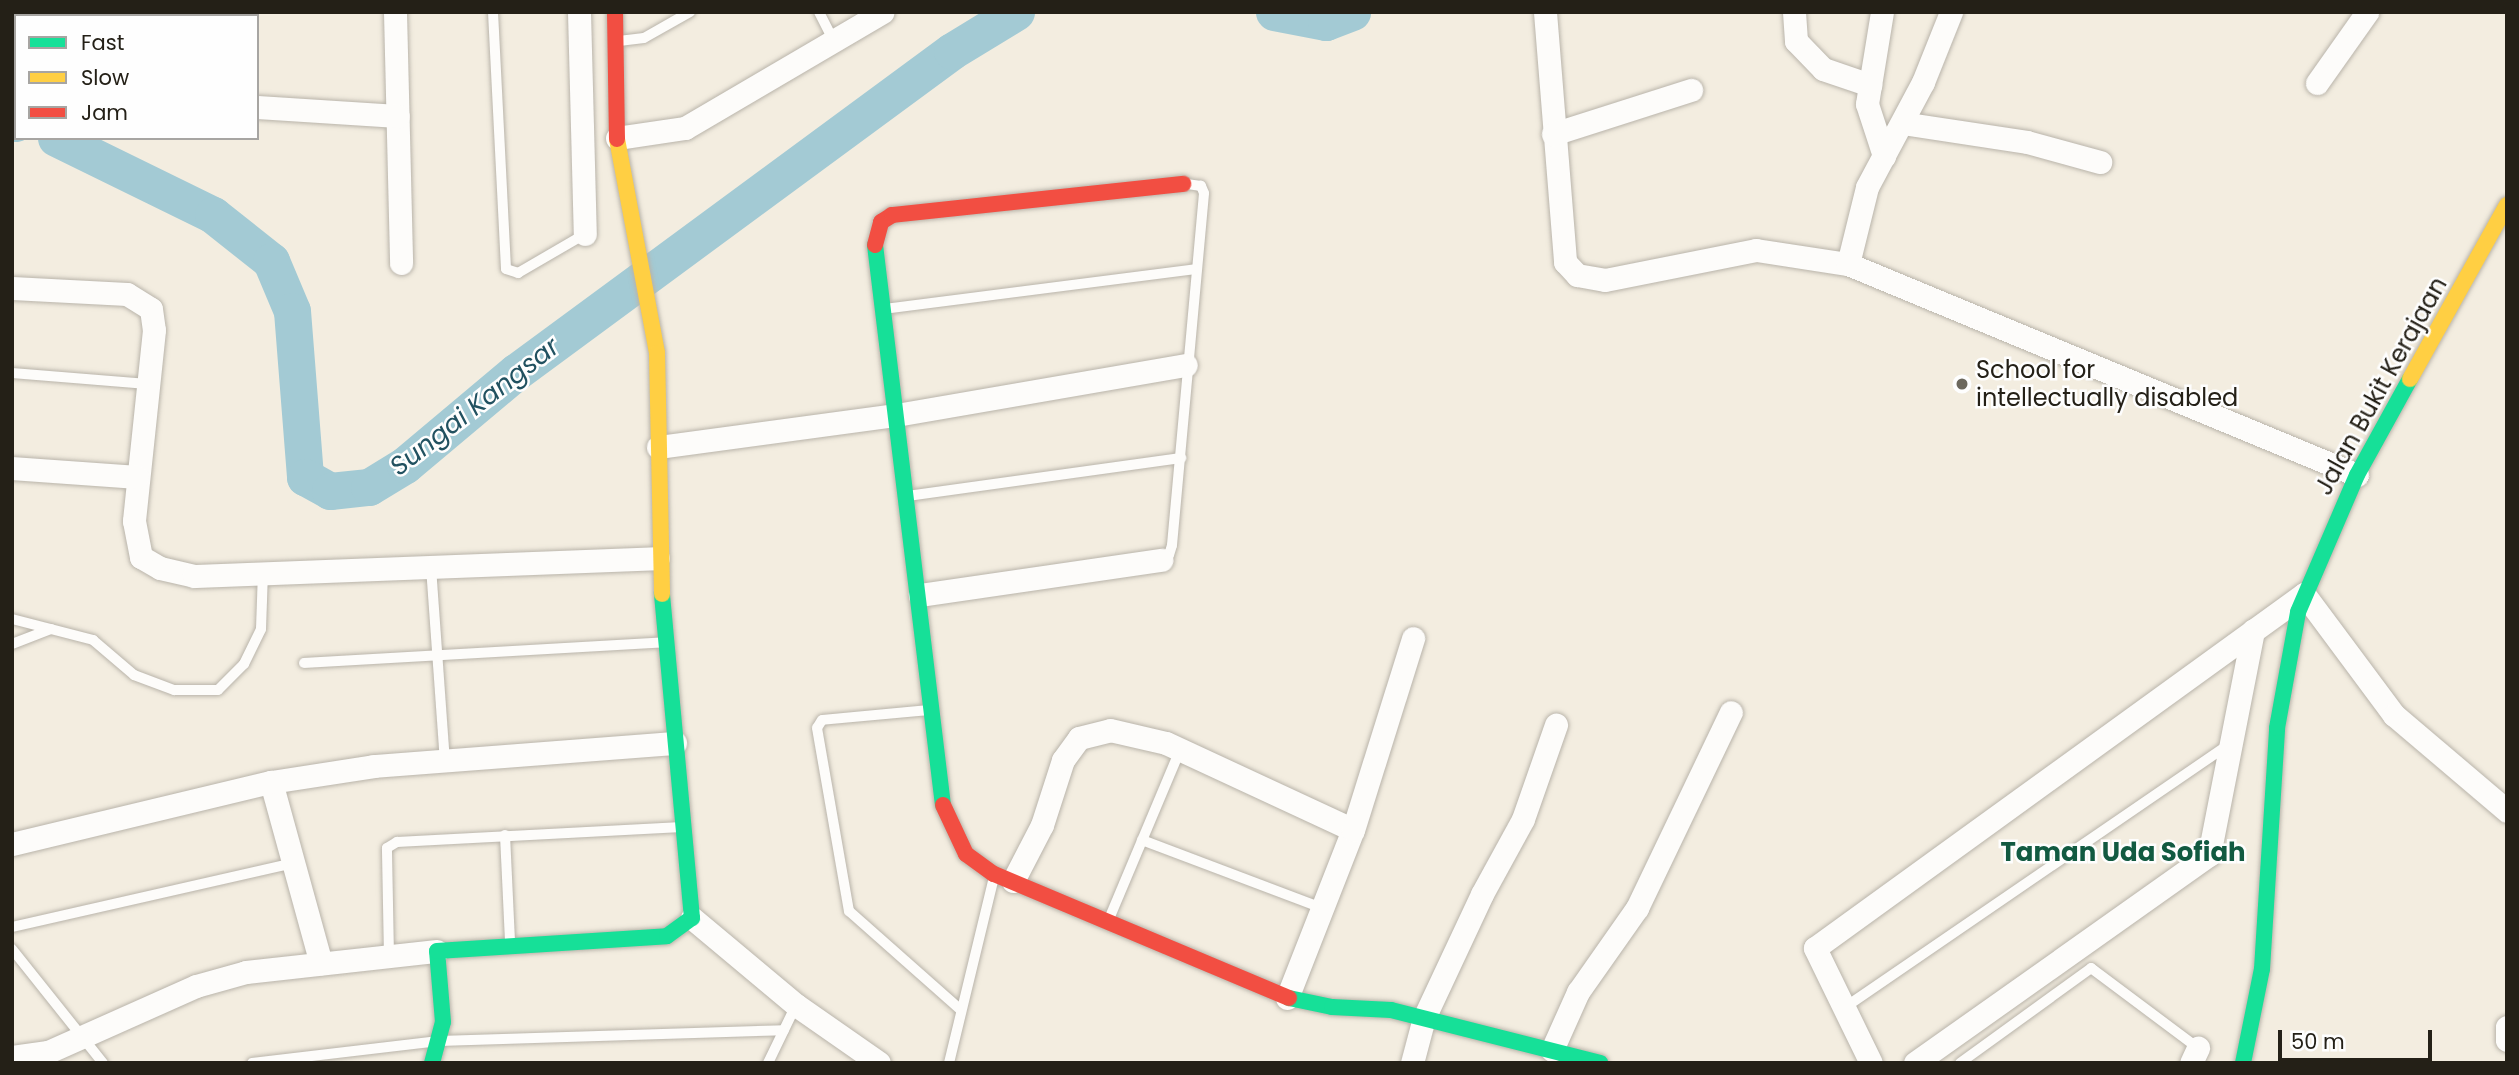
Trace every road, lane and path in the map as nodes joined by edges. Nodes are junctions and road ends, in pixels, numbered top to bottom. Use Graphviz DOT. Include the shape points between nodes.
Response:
graph roads {
  1 [pos="396,12"];
  2 [pos="493,12"];
  3 [pos="579,12"];
  4 [pos="615,12"];
  5 [pos="690,12"];
  6 [pos="819,12"];
  7 [pos="883,12"];
  8 [pos="1545,12"];
  9 [pos="1794,12"];
  10 [pos="1882,12"];
  11 [pos="1951,12"];
  12 [pos="2367,12"];
  13 [pos="615,41"];
  14 [pos="834,41"];
  15 [pos="2317,83"];
  16 [pos="1870,85"];
  17 [pos="1691,90"];
  18 [pos="259,107"];
  19 [pos="398,116"];
  20 [pos="1902,123"];
  21 [pos="1553,134"];
  22 [pos="617,138"];
  23 [pos="1884,156"];
  24 [pos="2100,162"];
  25 [pos="1183,184"];
  26 [pos="2507,205"];
  27 [pos="585,234"];
  28 [pos="401,263"];
  29 [pos="1848,264"];
  30 [pos="1196,269"];
  31 [pos="12,288"];
  32 [pos="882,309"];
  33 [pos="1186,365"];
  34 [pos="12,373"];
  35 [pos="148,384"];
  36 [pos="896,415"];
  37 [pos="658,447"];
  38 [pos="1181,458"];
  39 [pos="12,468"];
  40 [pos="2357,475"];
  41 [pos="137,477"];
  42 [pos="907,496"];
  43 [pos="658,558"];
  44 [pos="1161,560"];
  45 [pos="431,567"];
  46 [pos="262,573"];
  47 [pos="2304,594"];
  48 [pos="920,595"];
  49 [pos="12,619"];
  50 [pos="51,629"];
  51 [pos="2253,630"];
  52 [pos="1413,638"];
  53 [pos="666,642"];
  54 [pos="12,645"];
  55 [pos="438,653"];
  56 [pos="304,663"];
  57 [pos="932,709"];
  58 [pos="1731,712"];
  59 [pos="1556,724"];
  60 [pos="2234,741"];
  61 [pos="675,743"];
  62 [pos="1180,749"];
  63 [pos="445,760"];
  64 [pos="271,782"];
  65 [pos="2506,810"];
  66 [pos="685,827"];
  67 [pos="1353,830"];
  68 [pos="505,835"];
  69 [pos="1142,840"];
  70 [pos="12,844"];
  71 [pos="294,863"];
  72 [pos="1004,878"];
  73 [pos="1322,908"];
  74 [pos="692,918"];
  75 [pos="1108,922"];
  76 [pos="12,927"];
  77 [pos="510,943"];
  78 [pos="12,949"];
  79 [pos="437,951"];
  80 [pos="389,956"];
  81 [pos="321,962"];
  82 [pos="1287,998"];
  83 [pos="796,1004"];
  84 [pos="1844,1008"];
  85 [pos="961,1010"];
  86 [pos="1424,1018"];
  87 [pos="2507,1027"];
  88 [pos="784,1030"];
  89 [pos="81,1038"];
  90 [pos="2507,1040"];
  91 [pos="439,1041"];
  92 [pos="1546,1053"];
  93 [pos="2194,1055"];
  94 [pos="12,1057"];
  95 [pos="103,1063"];
  96 [pos="252,1063"];
  97 [pos="432,1063"];
  98 [pos="768,1063"];
  99 [pos="879,1063"];
  100 [pos="949,1063"];
  101 [pos="1412,1063"];
  102 [pos="1600,1063"];
  103 [pos="1871,1063"];
  104 [pos="1914,1063"];
  105 [pos="1961,1063"];
  106 [pos="2243,1063"];
  1 -- 19 [label="street"];
  2 -- 27 [label="lane" via="506,269 518,273"];
  3 -- 27 [label="street"];
  4 -- 13 [label="street"];
  5 -- 13 [label="lane" via="644,38"];
  6 -- 14 [label="lane"];
  7 -- 14 [label="street"];
  8 -- 21 [label="street"];
  9 -- 16 [label="street" via="1796,41 1823,69"];
  10 -- 16 [label="street"];
  11 -- 20 [label="street"];
  12 -- 15 [label="street"];
  13 -- 22 [label="street"];
  14 -- 22 [label="street" via="685,128"];
  16 -- 23 [label="street" via="1871,126"];
  17 -- 21 [label="street"];
  18 -- 19 [label="street"];
  19 -- 28 [label="street"];
  20 -- 23 [label="street"];
  20 -- 24 [label="street" via="2027,142"];
  21 -- 29 [label="street" via="1564,262 1577,275 1605,280 1756,250"];
  22 -- 37 [label="street" via="629,223 657,353"];
  23 -- 29 [label="street" via="1867,187"];
  25 -- 30 [label="lane" via="1195,184 1204,191"];
  25 -- 32 [label="street" via="892,215 881,222 876,236"];
  26 -- 40 [label="street, Jalan Bukit Kerajaan"];
  29 -- 40 [label="street"];
  30 -- 32 [label="lane"];
  30 -- 33 [label="lane"];
  31 -- 35 [label="street" via="127,294 151,309 154,330"];
  32 -- 36 [label="street"];
  33 -- 36 [label="street"];
  33 -- 38 [label="lane"];
  34 -- 35 [label="lane"];
  35 -- 41 [label="street"];
  36 -- 37 [label="street"];
  36 -- 42 [label="street"];
  37 -- 43 [label="street"];
  38 -- 42 [label="lane"];
  38 -- 44 [label="lane" via="1172,545"];
  39 -- 41 [label="street"];
  40 -- 47 [label="street, Jalan Bukit Kerajaan"];
  41 -- 46 [label="street" via="134,522 141,557 160,568 194,576"];
  42 -- 48 [label="street"];
  43 -- 45 [label="street"];
  43 -- 53 [label="street"];
  44 -- 48 [label="street"];
  45 -- 46 [label="street"];
  45 -- 55 [label="lane"];
  46 -- 50 [label="lane" via="261,629 244,664 218,690 174,690 134,675 93,640"];
  47 -- 51 [label="street"];
  47 -- 65 [label="street" via="2394,715"];
  47 -- 106 [label="street, Jalan Bukit Kerajaan" via="2277,728 2265,944"];
  48 -- 57 [label="street"];
  49 -- 50 [label="lane"];
  50 -- 54 [label="lane"];
  51 -- 60 [label="street"];
  51 -- 84 [label="street" via="1815,948"];
  52 -- 67 [label="street"];
  53 -- 55 [label="lane"];
  53 -- 61 [label="street"];
  55 -- 56 [label="lane"];
  55 -- 63 [label="lane"];
  57 -- 72 [label="street" via="943,807 966,854"];
  57 -- 85 [label="lane" via="822,720 817,728 849,911"];
  58 -- 92 [label="street" via="1637,908 1578,992"];
  59 -- 86 [label="street" via="1523,819"];
  60 -- 84 [label="lane"];
  60 -- 104 [label="street" via="2209,855"];
  61 -- 63 [label="street"];
  61 -- 66 [label="street"];
  62 -- 67 [label="street"];
  62 -- 69 [label="lane"];
  62 -- 72 [label="street" via="1110,730 1079,738 1063,760 1042,825"];
  63 -- 64 [label="street"];
  64 -- 70 [label="street"];
  64 -- 71 [label="street"];
  66 -- 68 [label="lane"];
  66 -- 74 [label="street"];
  67 -- 73 [label="street"];
  68 -- 77 [label="lane"];
  68 -- 80 [label="lane" via="413,838 387,848"];
  69 -- 73 [label="lane"];
  69 -- 75 [label="lane"];
  71 -- 76 [label="lane"];
  71 -- 81 [label="street"];
  72 -- 75 [label="street"];
  72 -- 85 [label="lane"];
  73 -- 82 [label="street"];
  74 -- 77 [label="street" via="667,936"];
  74 -- 83 [label="street"];
  75 -- 82 [label="street"];
  77 -- 79 [label="street"];
  78 -- 89 [label="lane"];
  79 -- 80 [label="street"];
  79 -- 91 [label="street" via="443,1022"];
  80 -- 81 [label="street"];
  81 -- 89 [label="street" via="246,972 196,986"];
  82 -- 86 [label="street"];
  83 -- 88 [label="lane"];
  83 -- 99 [label="street"];
  84 -- 103 [label="street"];
  85 -- 100 [label="lane"];
  86 -- 92 [label="street"];
  86 -- 101 [label="street"];
  87 -- 90 [label="street"];
  88 -- 91 [label="lane"];
  88 -- 98 [label="lane"];
  89 -- 94 [label="street" via="48,1052"];
  89 -- 95 [label="lane"];
  91 -- 96 [label="lane"];
  91 -- 97 [label="street"];
  92 -- 102 [label="street"];
  93 -- 105 [label="lane" via="2091,968"];
}
